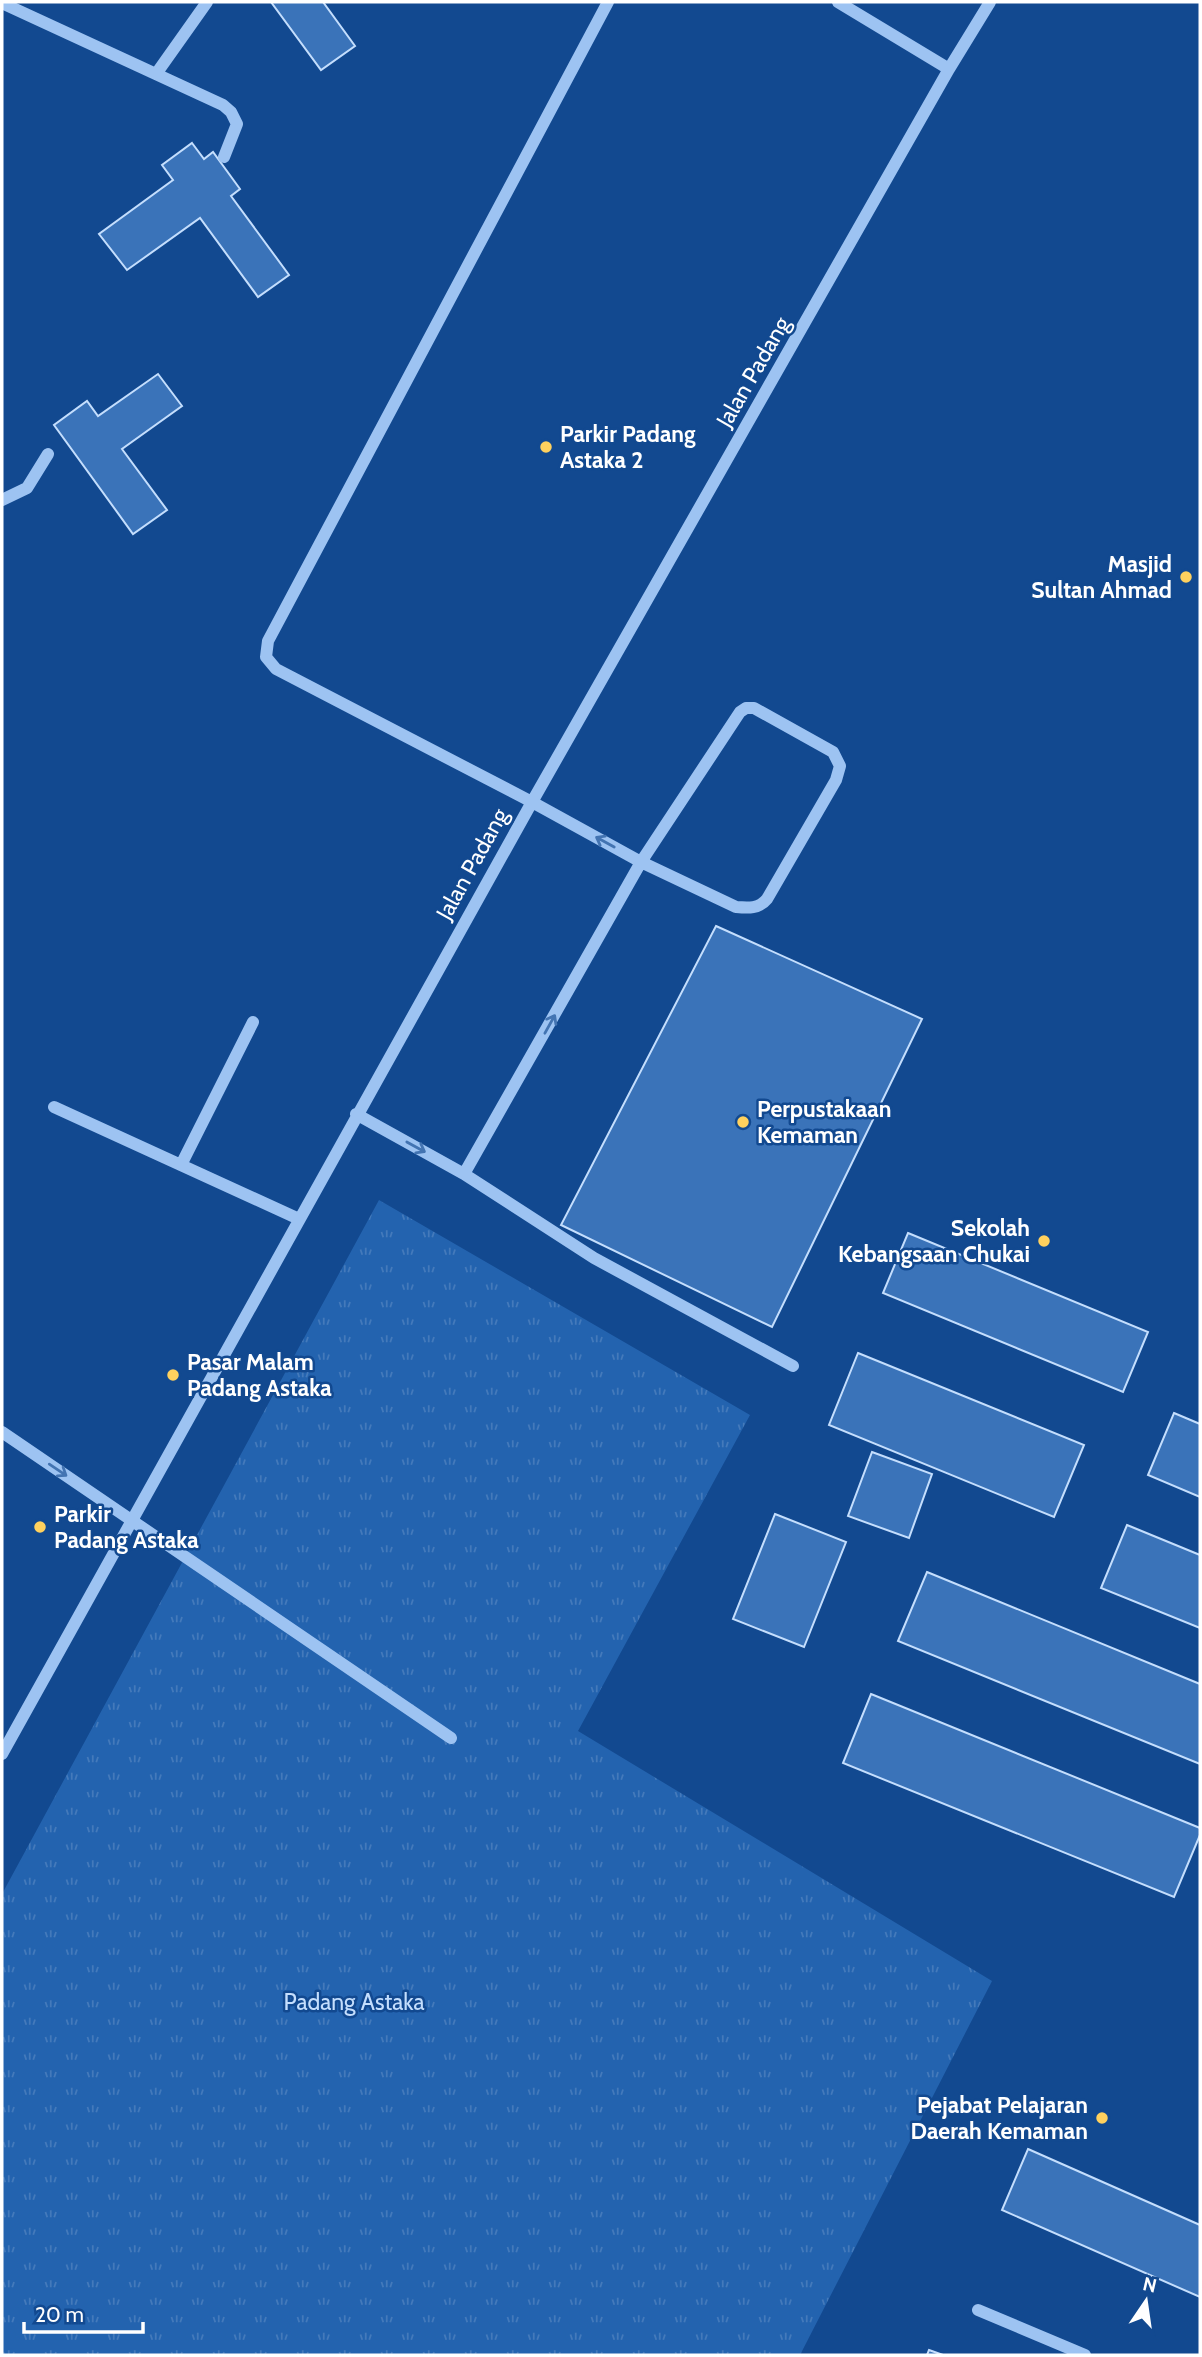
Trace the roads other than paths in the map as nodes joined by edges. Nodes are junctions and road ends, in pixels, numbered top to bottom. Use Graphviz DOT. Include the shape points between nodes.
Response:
graph roads {
  1 [pos="207,2"];
  2 [pos="608,2"];
  3 [pos="838,2"];
  4 [pos="990,2"];
  5 [pos="2,3"];
  6 [pos="949,69"];
  7 [pos="156,74"];
  8 [pos="224,157"];
  9 [pos="48,454"];
  10 [pos="2,500"];
  11 [pos="532,802"];
  12 [pos="641,862"];
  13 [pos="253,1022"];
  14 [pos="54,1107"];
  15 [pos="356,1114"];
  16 [pos="181,1165"];
  17 [pos="464,1174"];
  18 [pos="299,1219"];
  19 [pos="793,1366"];
  20 [pos="2,1432"];
  21 [pos="133,1520"];
  22 [pos="451,1738"];
  23 [pos="2,1754"];
  24 [pos="978,2310"];
  25 [pos="1085,2355"];
  1 -- 7 [label="street"];
  2 -- 11 [label="street" via="268,641 266,657 276,670"];
  3 -- 6 [label="street"];
  4 -- 6 [label="street, Jalan Padang"];
  5 -- 7 [label="street"];
  6 -- 11 [label="street, Jalan Padang"];
  7 -- 8 [label="street" via="231,113 237,124"];
  9 -- 10 [label="street" via="27,488"];
  12 -- 11 [label="street, one-way"];
  11 -- 15 [label="street, Jalan Padang"];
  12 -- 12 [label="street" via="746,708 754,708 833,752 840,766 836,780 763,904 736,907"];
  17 -- 12 [label="street, one-way"];
  13 -- 16 [label="street"];
  14 -- 16 [label="street"];
  15 -- 17 [label="street, one-way"];
  15 -- 18 [label="street, Jalan Padang"];
  16 -- 18 [label="street"];
  17 -- 19 [label="street" via="594,1258"];
  18 -- 21 [label="street, Jalan Padang"];
  20 -- 21 [label="street, one-way"];
  21 -- 22 [label="street"];
  21 -- 23 [label="street, Jalan Padang"];
  24 -- 25 [label="street"];
}
